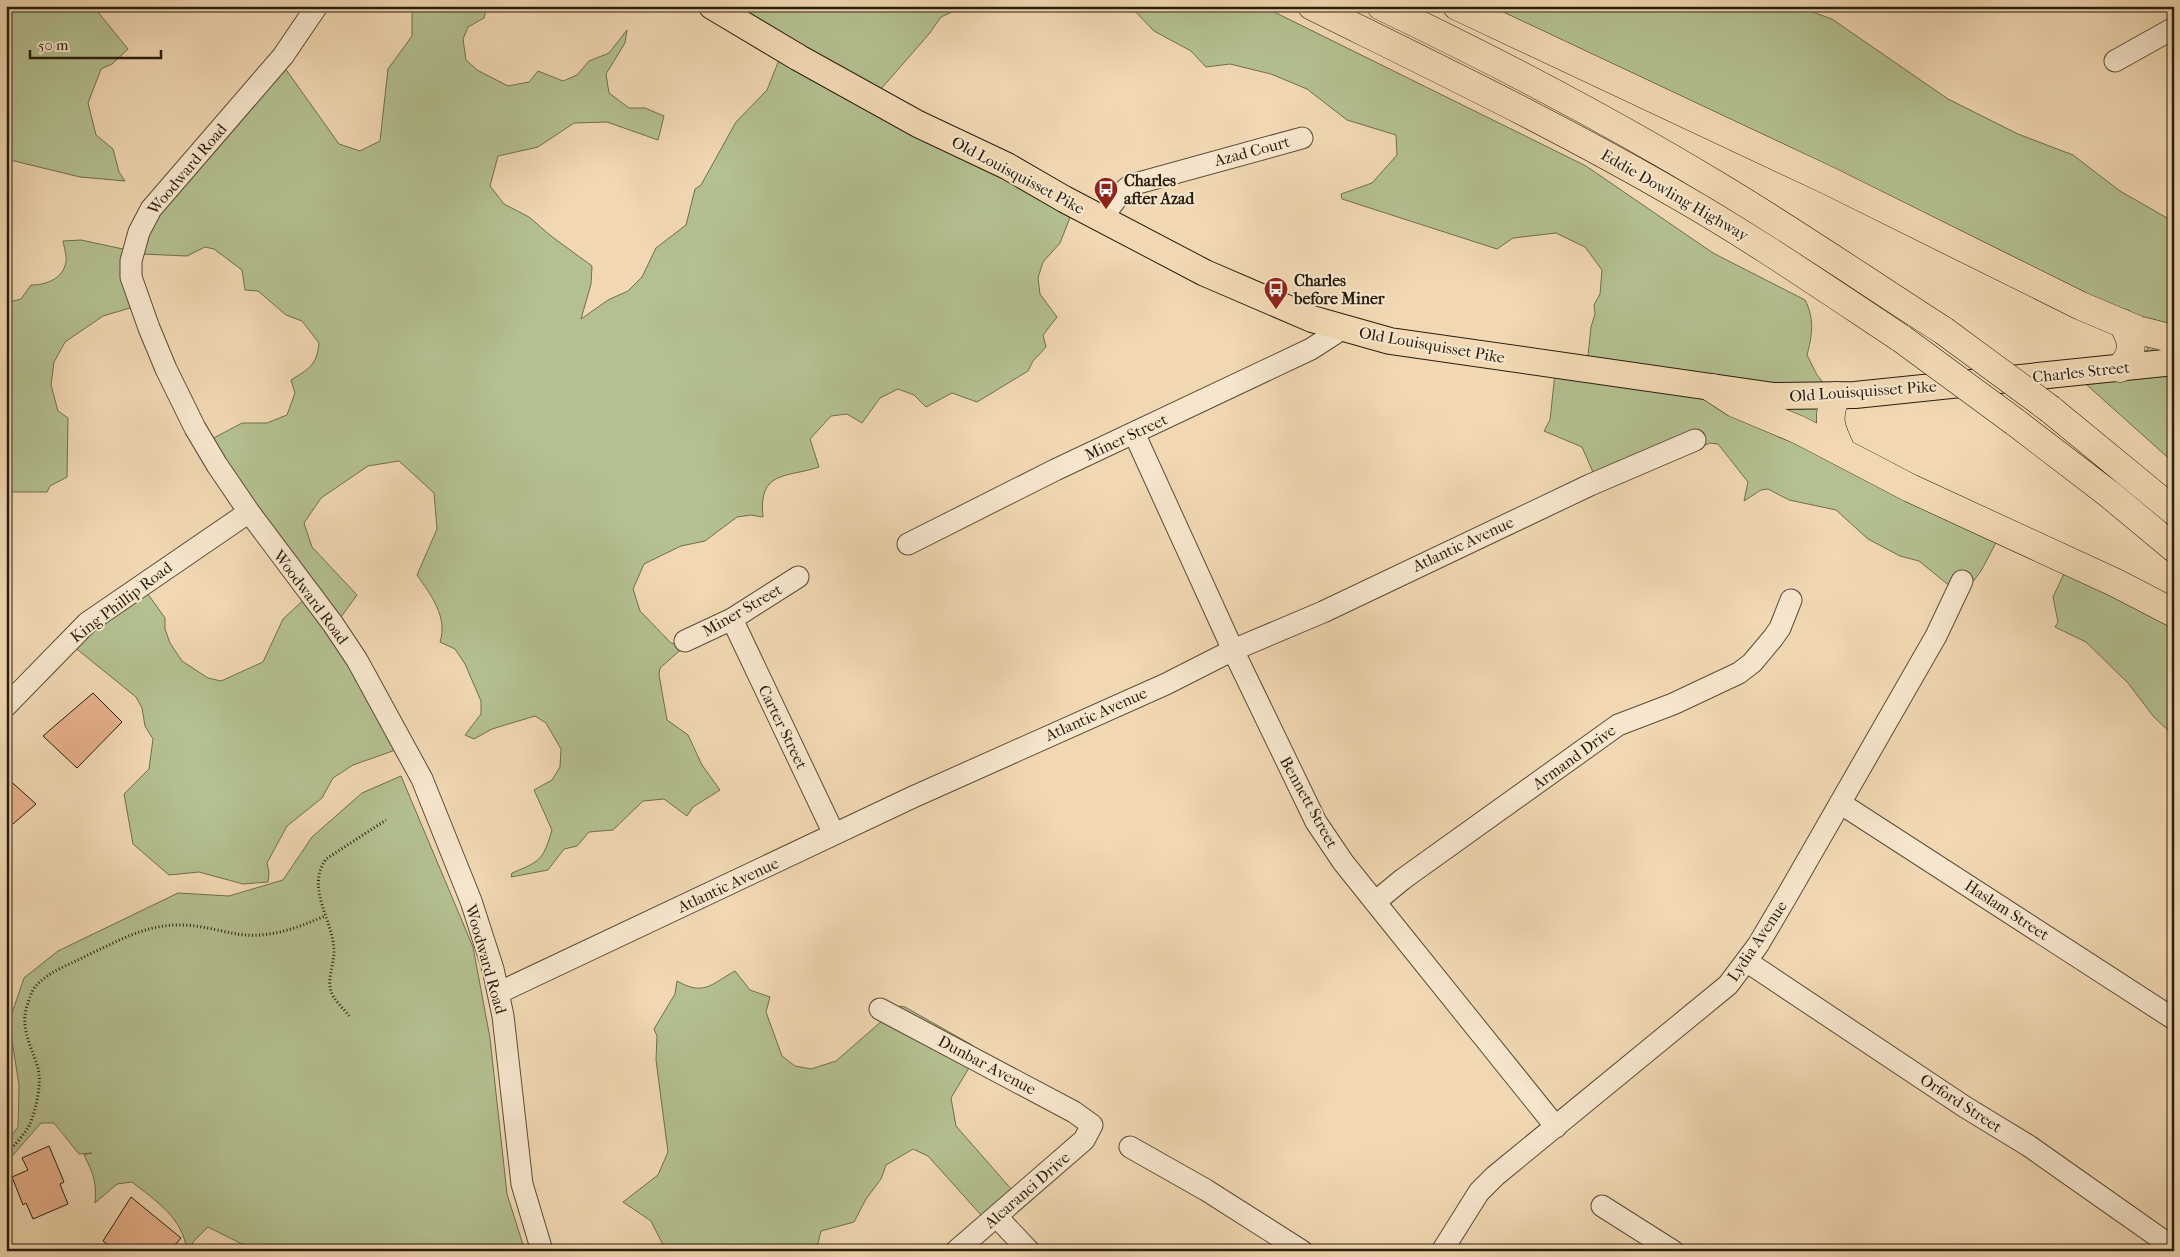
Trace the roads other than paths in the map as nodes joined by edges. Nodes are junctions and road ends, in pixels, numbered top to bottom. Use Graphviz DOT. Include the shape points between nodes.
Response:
graph roads {
  1 [pos="317,6"];
  2 [pos="712,6"];
  3 [pos="1312,6"];
  4 [pos="1381,6"];
  5 [pos="1458,6"];
  6 [pos="2174,28"];
  7 [pos="2115,61"];
  8 [pos="1302,138"];
  9 [pos="1101,219"];
  10 [pos="2122,323"];
  11 [pos="1342,329"];
  12 [pos="2174,339"];
  13 [pos="2174,362"];
  14 [pos="2120,368"];
  15 [pos="1988,381"];
  16 [pos="1712,388"];
  17 [pos="1836,396"];
  18 [pos="1134,433"];
  19 [pos="1695,440"];
  20 [pos="1842,452"];
  21 [pos="2174,511"];
  22 [pos="249,512"];
  23 [pos="908,544"];
  24 [pos="2174,548"];
  25 [pos="798,577"];
  26 [pos="1962,581"];
  27 [pos="1791,600"];
  28 [pos="2174,613"];
  29 [pos="732,619"];
  30 [pos="685,641"];
  31 [pos="1233,650"];
  32 [pos="6,706"];
  33 [pos="1840,803"];
  34 [pos="834,834"];
  35 [pos="1375,902"];
  36 [pos="1746,961"];
  37 [pos="498,993"];
  38 [pos="880,1009"];
  39 [pos="2174,1019"];
  40 [pos="1092,1125"];
  41 [pos="1556,1126"];
  42 [pos="1130,1147"];
  43 [pos="1602,1206"];
  44 [pos="997,1217"];
  45 [pos="2174,1248"];
  46 [pos="542,1251"];
  47 [pos="956,1251"];
  48 [pos="1029,1251"];
  49 [pos="1302,1251"];
  50 [pos="1442,1251"];
  51 [pos="1673,1251"];
  1 -- 22 [label="street, Woodward Road" via="283,56 151,209 132,261 131,276 136,292 166,369 195,428"];
  2 -- 9 [label="main road, Old Louisquisset Pike" via="918,124 1007,166"];
  3 -- 24 [label="highway, Eddie Dowling Highway, bridge" via="1612,158 1742,234 1902,339 2015,422"];
  4 -- 21 [label="highway, Eddie Dowling Highway, bridge" via="1519,74 1774,220 1944,331 2050,409"];
  5 -- 10 [label="highway"];
  6 -- 7 [label="street"];
  8 -- 9 [label="street, Azad Court" via="1131,185"];
  9 -- 11 [label="main road, Old Louisquisset Pike" via="1204,273"];
  10 -- 12 [label="highway"];
  10 -- 14 [label="highway" via="2131,344 2127,361"];
  11 -- 16 [label="main road, Old Louisquisset Pike" via="1390,341"];
  11 -- 18 [label="street, Miner Street" via="1311,349"];
  13 -- 14 [label="main road, Charles Street"];
  14 -- 15 [label="main road, Charles Street"];
  15 -- 17 [label="main road, Old Louisquisset Pike"];
  16 -- 17 [label="main road, Old Louisquisset Pike" via="1774,396"];
  16 -- 20 [label="highway" via="1734,403"];
  17 -- 20 [label="highway" via="1830,420"];
  18 -- 23 [label="street, Miner Street"];
  18 -- 31 [label="street, Bennett Street"];
  19 -- 31 [label="street, Atlantic Avenue" via="1512,521 1324,612"];
  20 -- 28 [label="highway" via="1910,488"];
  22 -- 32 [label="street, King Phillip Road" via="87,623"];
  22 -- 37 [label="street, Woodward Road" via="348,646 422,779 474,911"];
  25 -- 29 [label="street, Miner Street"];
  26 -- 33 [label="street, Lydia Avenue" via="1936,636"];
  27 -- 35 [label="street, Armand Drive" via="1773,638 1739,673 1618,725"];
  29 -- 30 [label="street, Miner Street"];
  29 -- 34 [label="street, Carter Street"];
  31 -- 34 [label="street, Atlantic Avenue" via="1166,684"];
  31 -- 35 [label="street, Bennett Street" via="1316,822"];
  33 -- 36 [label="street, Lydia Avenue"];
  33 -- 39 [label="street, Haslam Street"];
  34 -- 37 [label="street, Atlantic Avenue"];
  35 -- 41 [label="street, Bennett Street"];
  36 -- 41 [label="street, Lydia Avenue" via="1728,985 1709,1002"];
  36 -- 45 [label="street, Orford Street" via="2029,1146"];
  37 -- 46 [label="street, Woodward Road" via="510,1066 522,1184"];
  38 -- 40 [label="street, Dunbar Avenue" via="1065,1107"];
  40 -- 44 [label="street, Alcaranci Drive" via="1084,1140"];
  41 -- 50 [label="street, Lydia Avenue" via="1479,1192"];
  42 -- 49 [label="street" via="1206,1190"];
  43 -- 51 [label="street"];
  44 -- 47 [label="street, Alcaranci Drive"];
  44 -- 48 [label="street"];
}
